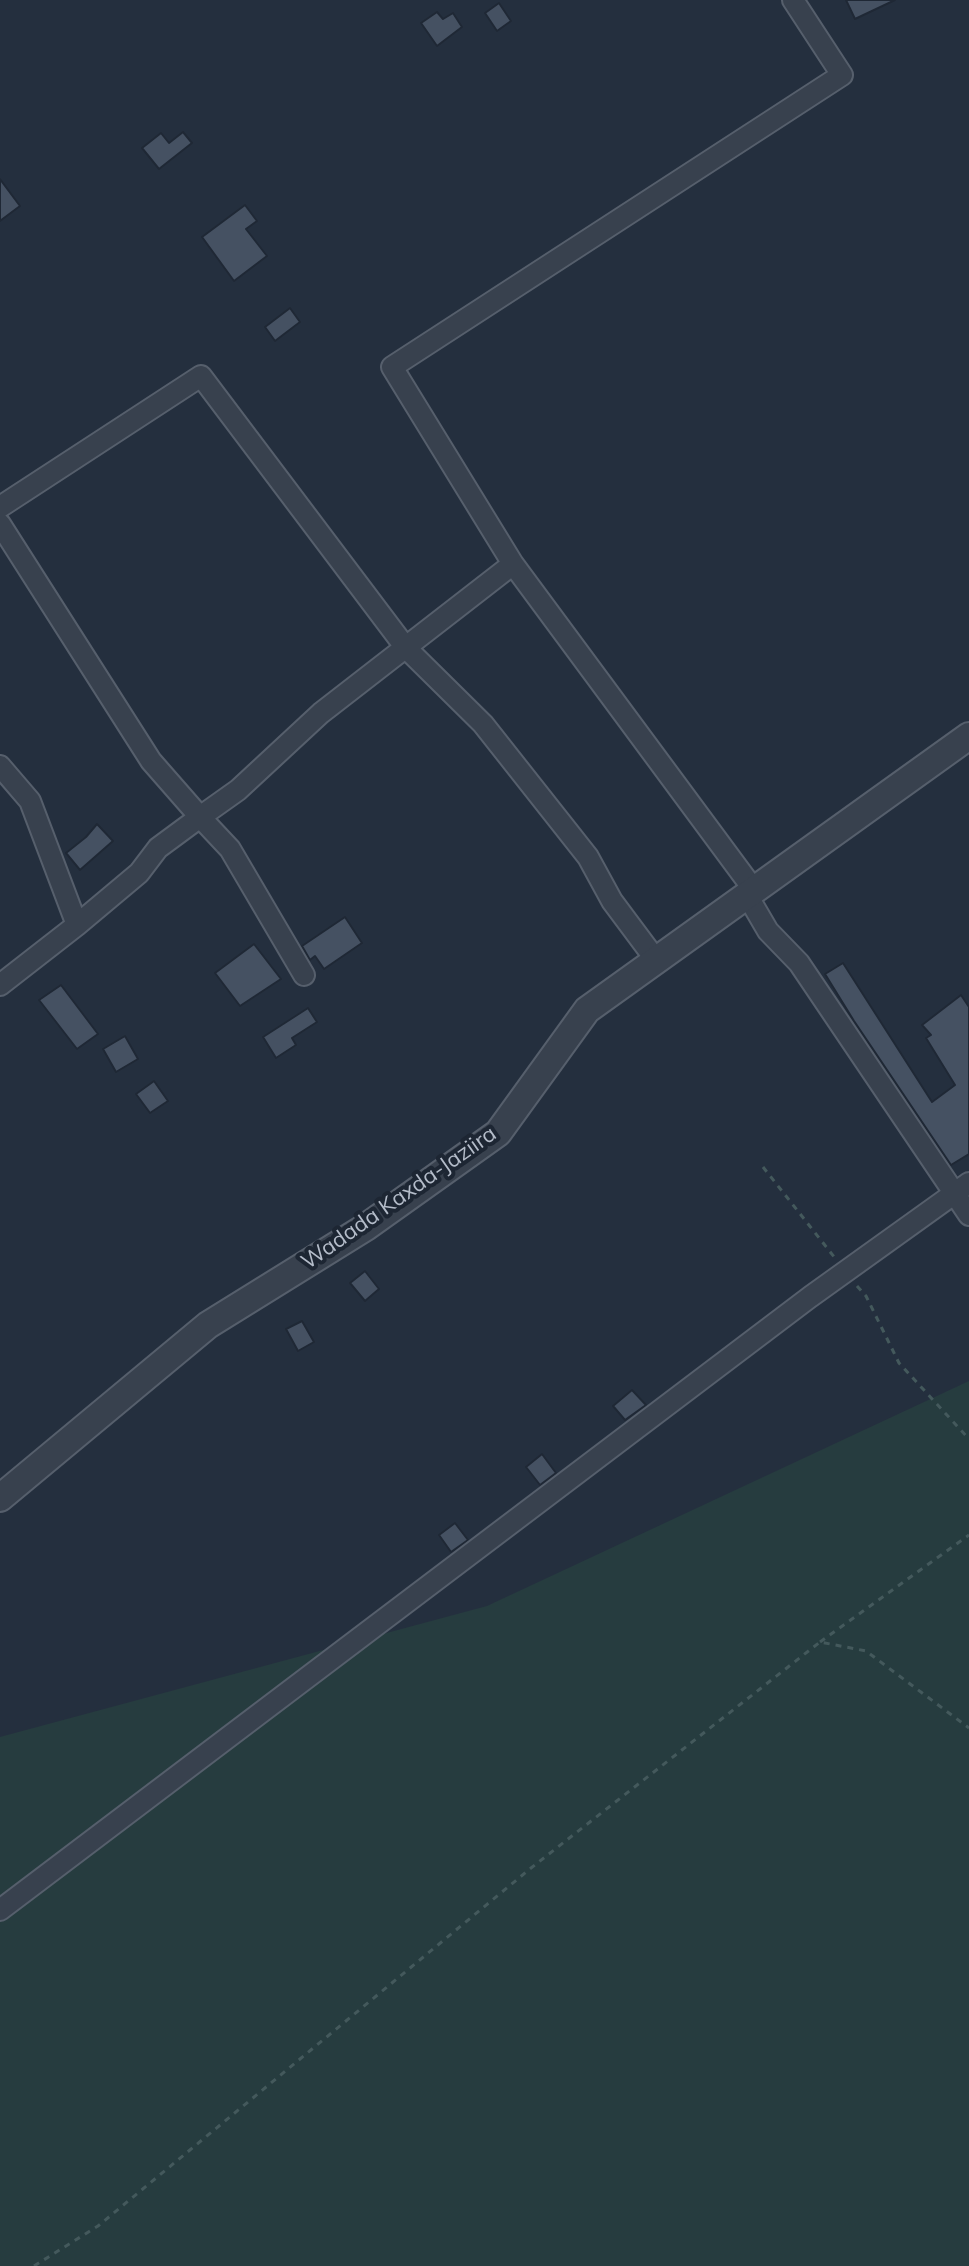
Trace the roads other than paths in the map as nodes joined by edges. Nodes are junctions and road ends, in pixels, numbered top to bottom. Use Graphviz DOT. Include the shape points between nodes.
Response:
graph roads {
  1 [pos="793,0"];
  2 [pos="0,507"];
  3 [pos="0,524"];
  4 [pos="513,564"];
  5 [pos="406,648"];
  6 [pos="969,736"];
  7 [pos="0,766"];
  8 [pos="200,817"];
  9 [pos="751,892"];
  10 [pos="77,925"];
  11 [pos="656,960"];
  12 [pos="304,975"];
  13 [pos="0,985"];
  14 [pos="960,1188"];
  15 [pos="969,1215"];
  16 [pos="3,1489"];
  17 [pos="0,1910"];
  1 -- 4 [label="street" via="842,75 392,367"];
  2 -- 5 [label="street" via="201,376"];
  3 -- 8 [label="street" via="151,761"];
  4 -- 5 [label="street"];
  4 -- 9 [label="street"];
  5 -- 8 [label="street"];
  5 -- 11 [label="street" via="483,724 588,857 612,901"];
  6 -- 9 [label="street, Wadada Kaxda-Jaziira"];
  7 -- 10 [label="street" via="30,801"];
  8 -- 10 [label="street" via="158,848 139,873"];
  8 -- 12 [label="street" via="230,849"];
  9 -- 11 [label="street, Wadada Kaxda-Jaziira"];
  9 -- 14 [label="street" via="768,931 799,963"];
  10 -- 13 [label="street"];
  11 -- 16 [label="street, Wadada Kaxda-Jaziira" via="587,1010 498,1133 366,1227 208,1325"];
  14 -- 15 [label="street"];
  14 -- 17 [label="street"];
}
